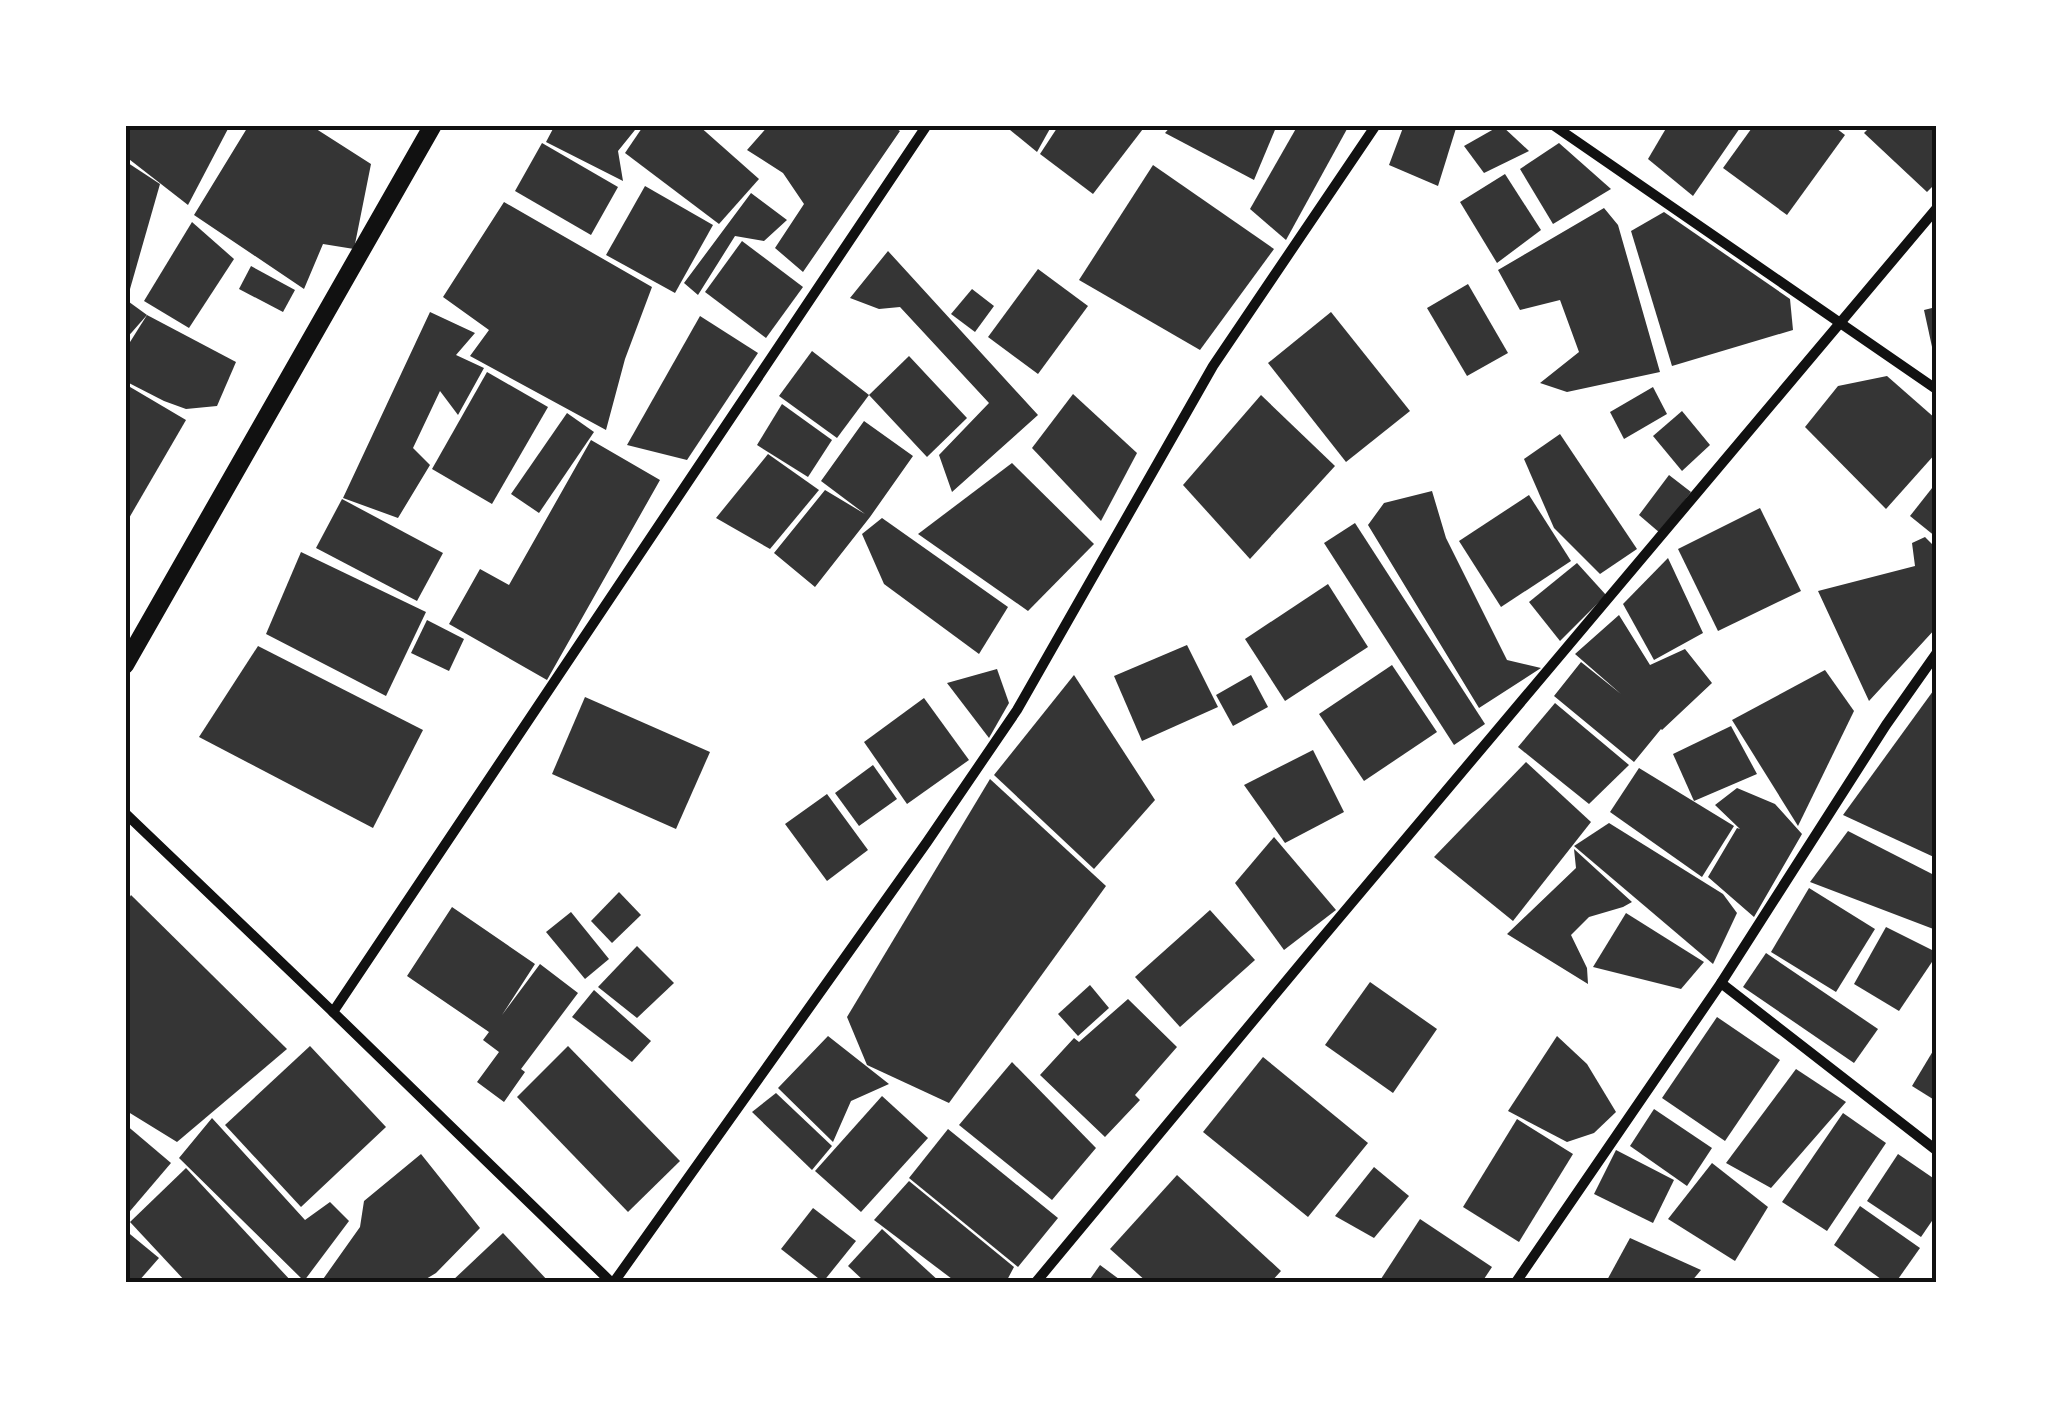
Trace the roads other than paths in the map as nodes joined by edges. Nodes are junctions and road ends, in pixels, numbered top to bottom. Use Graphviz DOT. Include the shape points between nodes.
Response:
graph roads {
  1 [pos="434,125"];
  2 [pos="927,125"];
  3 [pos="1376,125"];
  4 [pos="1553,125"];
  5 [pos="1936,210"];
  6 [pos="1840,321"];
  7 [pos="1936,389"];
  8 [pos="1936,654"];
  9 [pos="125,663"];
  10 [pos="125,813"];
  11 [pos="1721,983"];
  12 [pos="334,1012"];
  13 [pos="1936,1150"];
  14 [pos="612,1282"];
  15 [pos="1036,1282"];
  16 [pos="1516,1282"];
  1 -- 9 [label="street"];
  2 -- 12 [label="street"];
  3 -- 14 [label="street" via="1213,366 1016,710"];
  4 -- 6 [label="street"];
  5 -- 6 [label="street"];
  6 -- 7 [label="street"];
  6 -- 15 [label="street"];
  8 -- 11 [label="street"];
  10 -- 12 [label="street"];
  11 -- 13 [label="street"];
  11 -- 16 [label="street"];
  12 -- 14 [label="street"];
}
